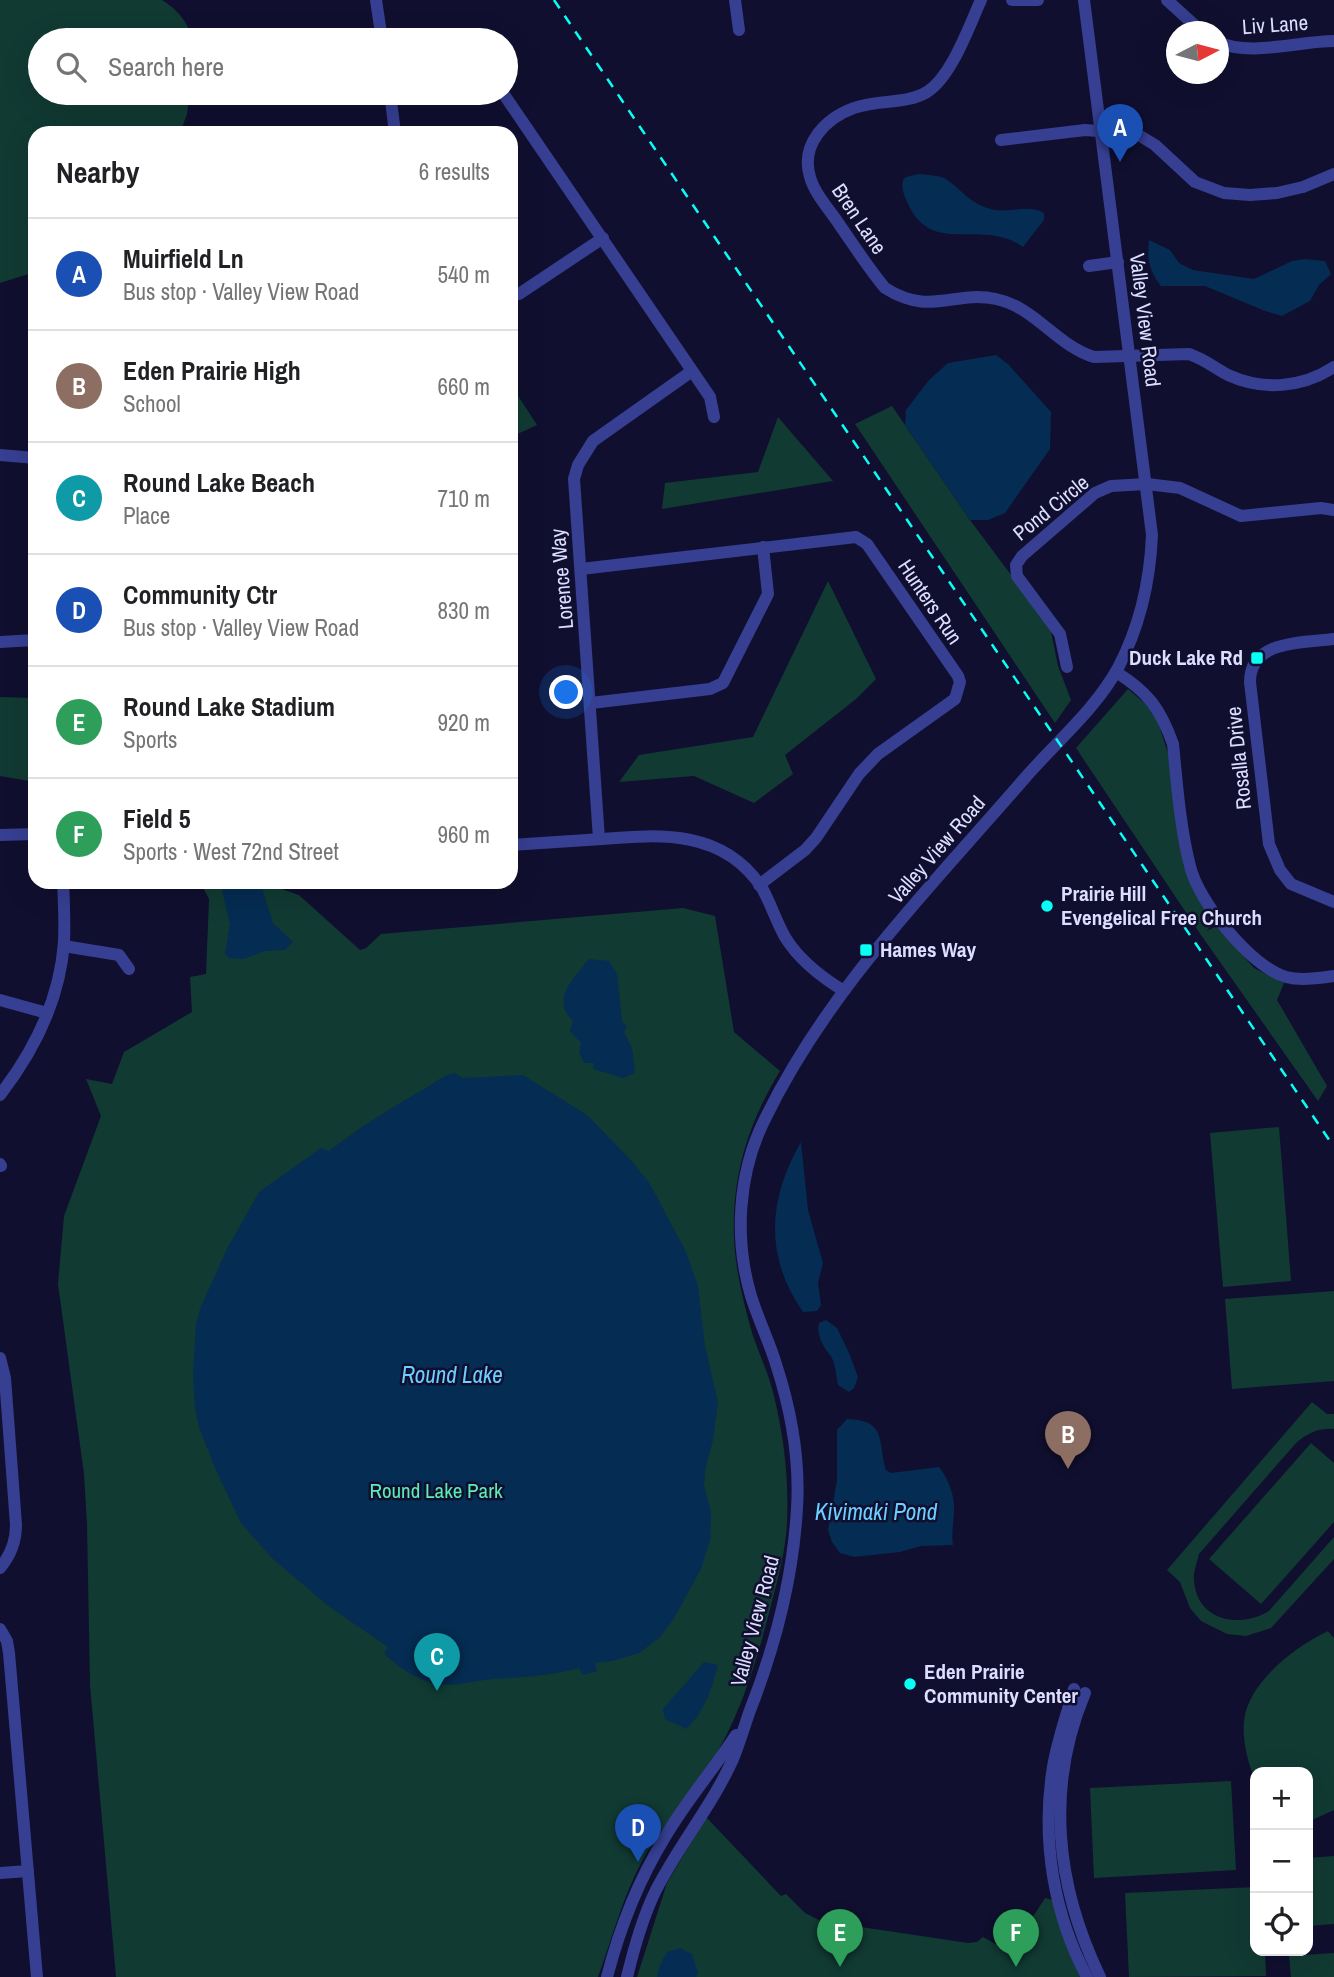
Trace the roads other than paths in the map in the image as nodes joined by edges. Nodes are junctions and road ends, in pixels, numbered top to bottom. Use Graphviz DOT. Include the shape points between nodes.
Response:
graph roads {
  1 [pos="376,0"];
  2 [pos="735,0"];
  3 [pos="981,0"];
  4 [pos="1012,0"];
  5 [pos="1038,0"];
  6 [pos="1084,0"];
  7 [pos="1167,0"];
  8 [pos="1190,21"];
  9 [pos="380,28"];
  10 [pos="738,30"];
  11 [pos="1334,41"];
  12 [pos="1229,46"];
  13 [pos="392,105"];
  14 [pos="511,105"];
  15 [pos="394,126"];
  16 [pos="1101,131"];
  17 [pos="1001,141"];
  18 [pos="1334,174"];
  19 [pos="603,238"];
  20 [pos="1118,262"];
  21 [pos="1089,266"];
  22 [pos="518,294"];
  23 [pos="1130,355"];
  24 [pos="1334,367"];
  25 [pos="692,371"];
  26 [pos="714,417"];
  27 [pos="0,455"];
  28 [pos="28,457"];
  29 [pos="1147,484"];
  30 [pos="1334,510"];
  31 [pos="763,547"];
  32 [pos="581,569"];
  33 [pos="1334,639"];
  34 [pos="28,640"];
  35 [pos="0,642"];
  36 [pos="1067,667"];
  37 [pos="1116,672"];
  38 [pos="591,703"];
  39 [pos="28,834"];
  40 [pos="0,835"];
  41 [pos="599,839"];
  42 [pos="518,845"];
  43 [pos="759,885"];
  44 [pos="63,889"];
  45 [pos="1334,902"];
  46 [pos="64,946"];
  47 [pos="129,969"];
  48 [pos="1334,976"];
  49 [pos="844,991"];
  50 [pos="0,1000"];
  51 [pos="47,1013"];
  52 [pos="0,1095"];
  53 [pos="0,1358"];
  54 [pos="0,1567"];
  55 [pos="0,1629"];
  56 [pos="748,1717"];
  57 [pos="27,1871"];
  58 [pos="0,1873"];
  59 [pos="37,1977"];
  60 [pos="607,1977"];
  61 [pos="627,1977"];
  62 [pos="1087,1977"];
  63 [pos="1100,1977"];
  1 -- 9 [label="street"];
  2 -- 10 [label="street"];
  3 -- 23 [label="street, Bren Lane" via="940,81 916,97 865,104 829,122 810,147 810,178 875,276 899,296 918,303 996,299 1025,312 1079,353 1115,358"];
  4 -- 5 [label="street"];
  6 -- 16 [label="street, Valley View Road"];
  7 -- 8 [label="street"];
  11 -- 12 [label="street, Liv Lane"];
  13 -- 15 [label="street"];
  14 -- 19 [label="street"];
  16 -- 17 [label="street"];
  16 -- 18 [label="street" via="1138,134 1195,182 1224,193 1277,193"];
  16 -- 20 [label="street, Valley View Road"];
  19 -- 22 [label="street"];
  19 -- 25 [label="street"];
  20 -- 21 [label="street"];
  20 -- 23 [label="street, Valley View Road"];
  23 -- 24 [label="street, Bren Lane" via="1189,354 1228,375 1267,386 1306,381"];
  23 -- 29 [label="street, Valley View Road"];
  25 -- 26 [label="street" via="710,397"];
  25 -- 32 [label="street, Lorence Way" via="604,433 584,453 574,479"];
  27 -- 28 [label="street"];
  29 -- 30 [label="street" via="1180,488 1241,516"];
  29 -- 36 [label="street, Pond Circle" via="1111,486 1095,493 1016,565 1017,576 1060,634"];
  29 -- 37 [label="street, Valley View Road" via="1150,572 1135,631"];
  31 -- 32 [label="street, Hunters Run"];
  31 -- 38 [label="street" via="768,594 723,683 710,689"];
  31 -- 43 [label="street, Hunters Run" via="862,539 960,682 956,699 878,754 816,838"];
  32 -- 38 [label="street, Lorence Way"];
  33 -- 45 [label="street, Rosalla Drive" via="1269,649 1254,655 1250,672 1269,844 1291,884"];
  34 -- 35 [label="street"];
  37 -- 48 [label="street" via="1148,695 1168,729 1190,869 1202,896 1245,951 1265,966 1287,977"];
  37 -- 49 [label="street, Valley View Road"];
  38 -- 41 [label="street, Lorence Way"];
  39 -- 40 [label="street"];
  41 -- 42 [label="street"];
  41 -- 43 [label="street" via="652,835 693,839 728,856"];
  43 -- 49 [label="street" via="796,952"];
  44 -- 46 [label="street"];
  46 -- 47 [label="street" via="119,955"];
  46 -- 51 [label="street"];
  49 -- 56 [label="street, Valley View Road" via="764,1121 752,1150 743,1196 741,1245 746,1276 787,1402 798,1504 788,1588"];
  50 -- 51 [label="street"];
  51 -- 52 [label="street" via="29,1052"];
  53 -- 54 [label="street" via="16,1525 12,1551"];
  55 -- 57 [label="street" via="9,1653"];
  56 -- 60 [label="street, Valley View Road" via="664,1837 630,1904"];
  56 -- 61 [label="street, Valley View Road" via="733,1758 654,1894"];
  57 -- 58 [label="street"];
  57 -- 59 [label="street"];
  62 -- 63 [label="street" via="1059,1906 1049,1839 1052,1773 1059,1740 1080,1691 1065,1765 1061,1847 1071,1905"];
}
